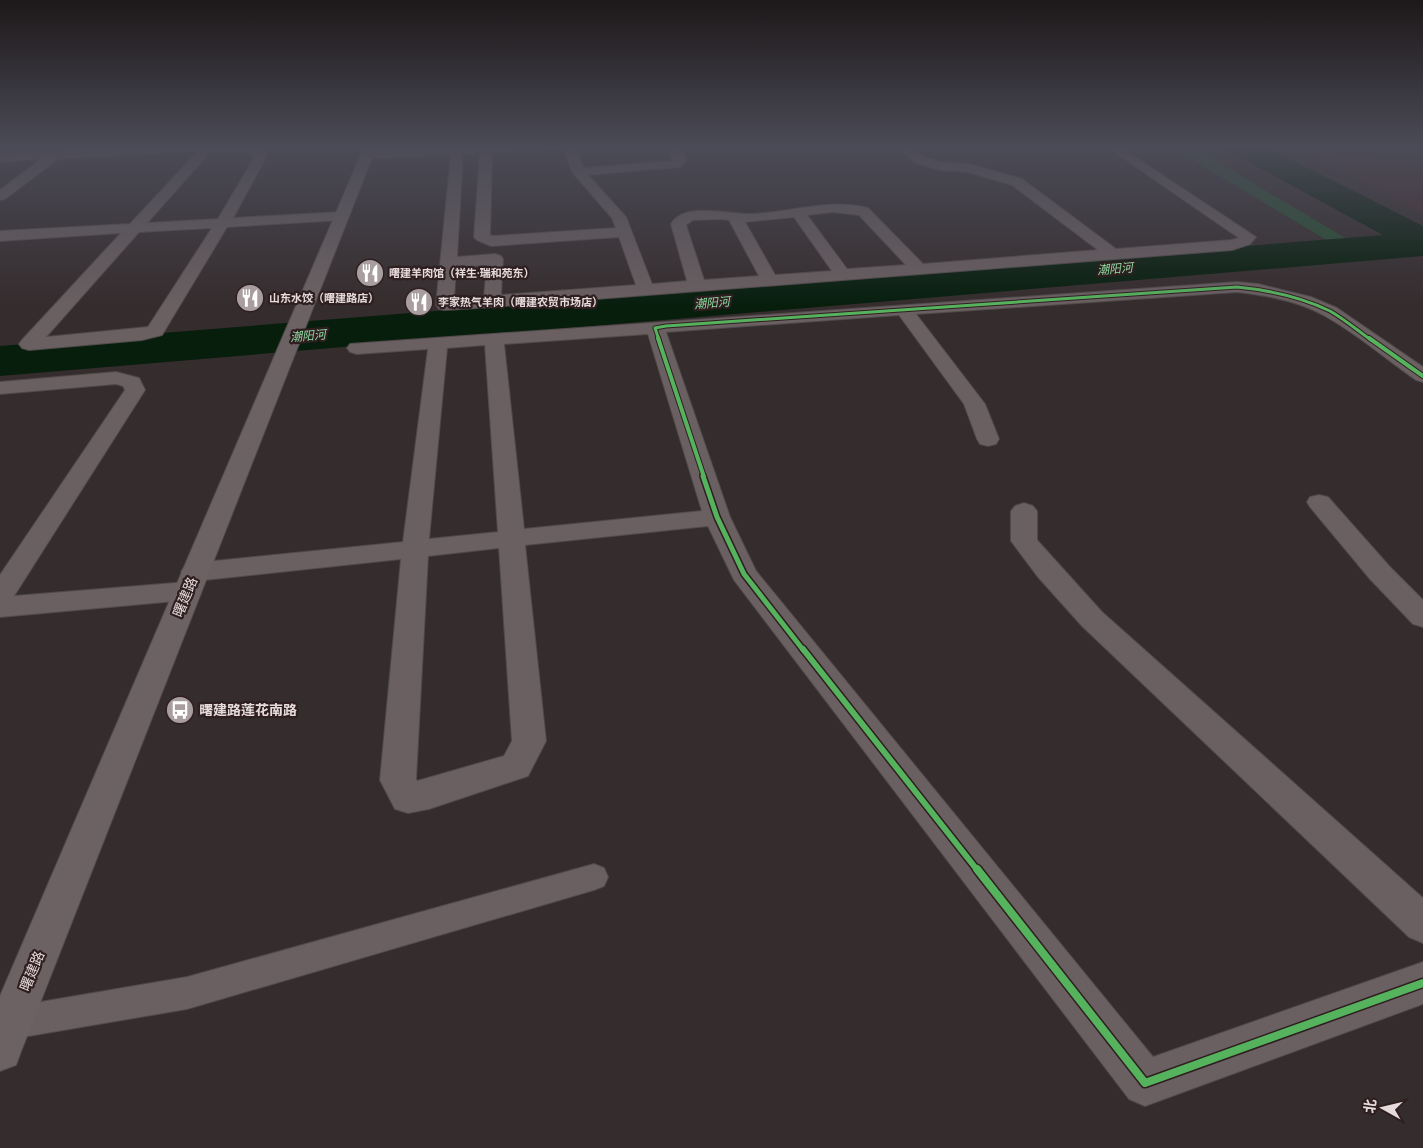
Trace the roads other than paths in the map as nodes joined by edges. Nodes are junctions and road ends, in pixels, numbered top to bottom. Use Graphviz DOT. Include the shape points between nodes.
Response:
graph roads {
  1 [pos="162,199"];
  2 [pos="237,199"];
  3 [pos="349,199"];
  4 [pos="449,199"];
  5 [pos="484,199"];
  6 [pos="602,199"];
  7 [pos="1039,199"];
  8 [pos="1190,199"];
  9 [pos="798,213"];
  10 [pos="342,216"];
  11 [pos="734,216"];
  12 [pos="222,224"];
  13 [pos="134,229"];
  14 [pos="624,232"];
  15 [pos="0,236"];
  16 [pos="1113,254"];
  17 [pos="448,263"];
  18 [pos="919,269"];
  19 [pos="843,275"];
  20 [pos="770,280"];
  21 [pos="697,286"];
  22 [pos="646,290"];
  23 [pos="492,302"];
  24 [pos="904,310"];
  25 [pos="655,328"];
  26 [pos="494,339"];
  27 [pos="438,343"];
  28 [pos="357,348"];
  29 [pos="1423,376"];
  30 [pos="0,388"];
  31 [pos="988,439"];
  32 [pos="1318,502"];
  33 [pos="1024,511"];
  34 [pos="717,517"];
  35 [pos="511,539"];
  36 [pos="415,549"];
  37 [pos="191,582"];
  38 [pos="0,596"];
  39 [pos="0,607"];
  40 [pos="1423,617"];
  41 [pos="594,877"];
  42 [pos="1423,924"];
  43 [pos="1423,983"];
  44 [pos="5,1036"];
  1 -- 13 [label="street"];
  2 -- 12 [label="street"];
  3 -- 10 [label="street, 曙建路"];
  4 -- 17 [label="street"];
  5 -- 14 [label="street" via="482,237 492,241"];
  6 -- 14 [label="street" via="619,217"];
  7 -- 16 [label="street"];
  8 -- 16 [label="street" via="1248,237 1232,245"];
  9 -- 11 [label="street" via="750,218"];
  9 -- 18 [label="street" via="833,208 864,211"];
  9 -- 19 [label="street"];
  10 -- 12 [label="street"];
  10 -- 37 [label="street, 曙建路"];
  11 -- 20 [label="street"];
  11 -- 21 [label="street" via="691,216 678,224"];
  12 -- 13 [label="street"];
  12 -- 13 [label="street" via="154,331 29,344"];
  13 -- 15 [label="street"];
  14 -- 22 [label="street"];
  16 -- 18 [label="street"];
  17 -- 23 [label="street" via="445,305"];
  17 -- 23 [label="street" via="495,259"];
  18 -- 19 [label="street"];
  19 -- 20 [label="street"];
  20 -- 21 [label="street"];
  21 -- 22 [label="street"];
  22 -- 23 [label="street"];
  24 -- 25 [label="street"];
  24 -- 29 [label="street" via="1237,287 1258,289 1305,301 1331,312"];
  24 -- 31 [label="street" via="974,404"];
  25 -- 26 [label="street"];
  25 -- 34 [label="street"];
  26 -- 27 [label="street"];
  26 -- 35 [label="street"];
  27 -- 28 [label="street"];
  27 -- 36 [label="street"];
  30 -- 38 [label="street" via="116,378 132,382 135,390"];
  32 -- 40 [label="street"];
  33 -- 42 [label="street" via="1024,541 1092,619"];
  34 -- 35 [label="street"];
  34 -- 43 [label="street" via="744,574 1145,1083"];
  35 -- 36 [label="street"];
  35 -- 36 [label="street" via="529,741 516,766 408,798 398,780"];
  36 -- 37 [label="street"];
  37 -- 39 [label="street"];
  37 -- 44 [label="street, 曙建路"];
  41 -- 44 [label="lane" via="187,993"];
}
